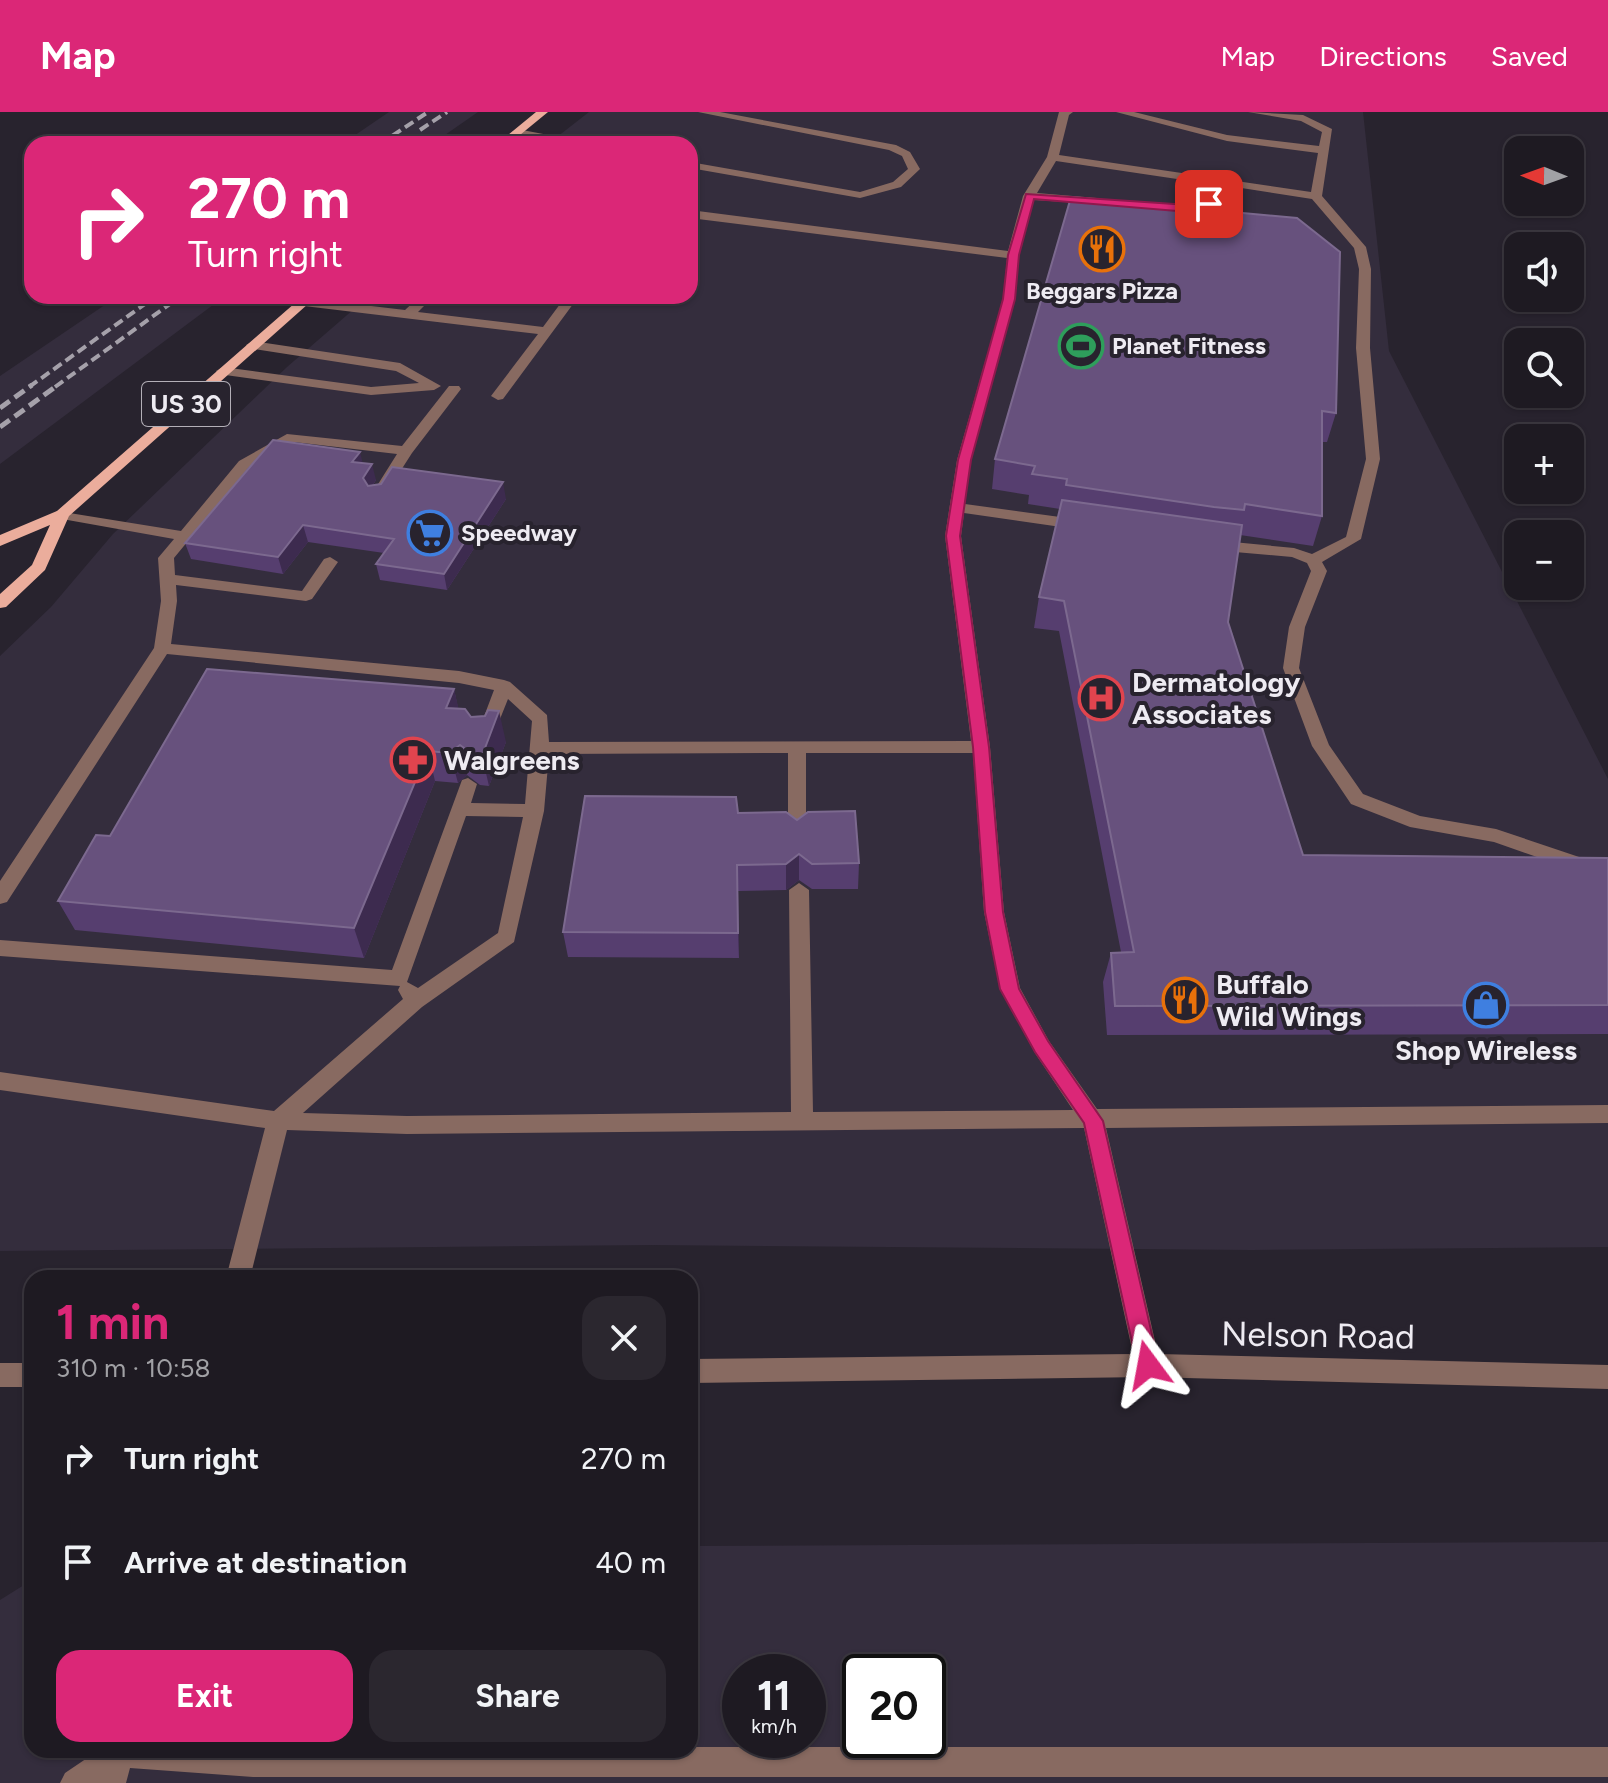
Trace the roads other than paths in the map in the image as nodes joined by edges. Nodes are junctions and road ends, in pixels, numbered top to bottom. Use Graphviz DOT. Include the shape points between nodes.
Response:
graph roads {
  1 [pos="543,112"];
  2 [pos="703,112"];
  3 [pos="1065,112"];
  4 [pos="1121,112"];
  5 [pos="1253,112"];
  6 [pos="517,132"];
  7 [pos="512,136"];
  8 [pos="538,136"];
  9 [pos="1324,150"];
  10 [pos="1053,157"];
  11 [pos="698,166"];
  12 [pos="1231,183"];
  13 [pos="1029,196"];
  14 [pos="1316,196"];
  15 [pos="1109,202"];
  16 [pos="1157,206"];
  17 [pos="698,215"];
  18 [pos="1013,255"];
  19 [pos="301,304"];
  20 [pos="341,304"];
  21 [pos="419,304"];
  22 [pos="567,304"];
  23 [pos="408,314"];
  24 [pos="547,331"];
  25 [pos="253,345"];
  26 [pos="223,371"];
  27 [pos="454,389"];
  28 [pos="498,396"];
  29 [pos="406,451"];
  30 [pos="377,496"];
  31 [pos="957,507"];
  32 [pos="62,514"];
  33 [pos="1098,528"];
  34 [pos="185,536"];
  35 [pos="0,541"];
  36 [pos="1190,542"];
  37 [pos="1313,560"];
  38 [pos="330,562"];
  39 [pos="168,579"];
  40 [pos="0,603"];
  41 [pos="162,648"];
  42 [pos="504,686"];
  43 [pos="484,740"];
  44 [pos="981,747"];
  45 [pos="541,748"];
  46 [pos="797,748"];
  47 [pos="468,784"];
  48 [pos="460,809"];
  49 [pos="535,811"];
  50 [pos="797,836"];
  51 [pos="799,890"];
  52 [pos="1608,890"];
  53 [pos="0,897"];
  54 [pos="0,948"];
  55 [pos="399,978"];
  56 [pos="415,1001"];
  57 [pos="0,1081"];
  58 [pos="1608,1114"];
  59 [pos="278,1121"];
  60 [pos="1093,1121"];
  61 [pos="802,1123"];
  62 [pos="240,1270"];
  63 [pos="1148,1365"];
  64 [pos="698,1371"];
  65 [pos="0,1375"];
  66 [pos="24,1375"];
  67 [pos="1608,1377"];
  68 [pos="111,1758"];
  69 [pos="118,1758"];
  70 [pos="200,1758"];
  71 [pos="1608,1762"];
  72 [pos="75,1783"];
  73 [pos="111,1783"];
  1 -- 6 [label="main road"];
  2 -- 11 [label="street" via="892,147 906,154 914,169 886,191 860,195"];
  3 -- 10 [label="street"];
  4 -- 9 [label="street" via="1227,138"];
  5 -- 9 [label="street" via="1324,126"];
  6 -- 7 [label="main road"];
  6 -- 8 [label="street"];
  9 -- 14 [label="street"];
  10 -- 12 [label="street"];
  10 -- 13 [label="street"];
  12 -- 14 [label="street"];
  12 -- 16 [label="street" via="1225,197 1209,204"];
  13 -- 15 [label="street"];
  13 -- 18 [label="street"];
  14 -- 37 [label="street" via="1360,247 1365,269 1363,348 1373,459 1353,539"];
  17 -- 18 [label="street"];
  18 -- 31 [label="street" via="1009,299 964,460"];
  19 -- 25 [label="main road, US 30"];
  20 -- 23 [label="street"];
  21 -- 23 [label="street"];
  22 -- 24 [label="street"];
  23 -- 24 [label="street"];
  24 -- 28 [label="street"];
  25 -- 26 [label="main road, US 30"];
  25 -- 26 [label="street" via="400,367 434,386 371,391"];
  26 -- 32 [label="main road, US 30"];
  27 -- 29 [label="street"];
  29 -- 30 [label="street"];
  29 -- 34 [label="street" via="292,437 244,464"];
  31 -- 33 [label="street"];
  31 -- 44 [label="street" via="953,536"];
  32 -- 34 [label="street"];
  32 -- 35 [label="main road, US 30"];
  32 -- 40 [label="main road, US 30" via="39,567"];
  34 -- 39 [label="street" via="166,558"];
  36 -- 37 [label="street" via="1294,553"];
  37 -- 52 [label="street" via="1319,571 1297,627 1291,668 1321,746 1357,799 1417,822 1496,836 1587,867"];
  38 -- 39 [label="street" via="306,596"];
  39 -- 41 [label="street"];
  41 -- 42 [label="street"];
  41 -- 53 [label="street"];
  42 -- 43 [label="street"];
  42 -- 45 [label="street" via="541,719"];
  44 -- 46 [label="street"];
  44 -- 60 [label="street" via="994,912 1010,989"];
  45 -- 46 [label="street"];
  45 -- 49 [label="street"];
  46 -- 50 [label="street"];
  47 -- 48 [label="street"];
  48 -- 49 [label="street"];
  48 -- 55 [label="street"];
  49 -- 56 [label="street" via="507,937"];
  51 -- 61 [label="street"];
  54 -- 55 [label="street"];
  55 -- 56 [label="street"];
  56 -- 59 [label="street"];
  57 -- 59 [label="street"];
  58 -- 60 [label="street"];
  59 -- 61 [label="street"];
  59 -- 62 [label="street"];
  60 -- 61 [label="street"];
  60 -- 63 [label="street"];
  63 -- 64 [label="street, Nelson Road"];
  63 -- 67 [label="street, Nelson Road"];
  65 -- 66 [label="street"];
  68 -- 72 [label="street"];
  69 -- 73 [label="street"];
  70 -- 71 [label="street"];
}
